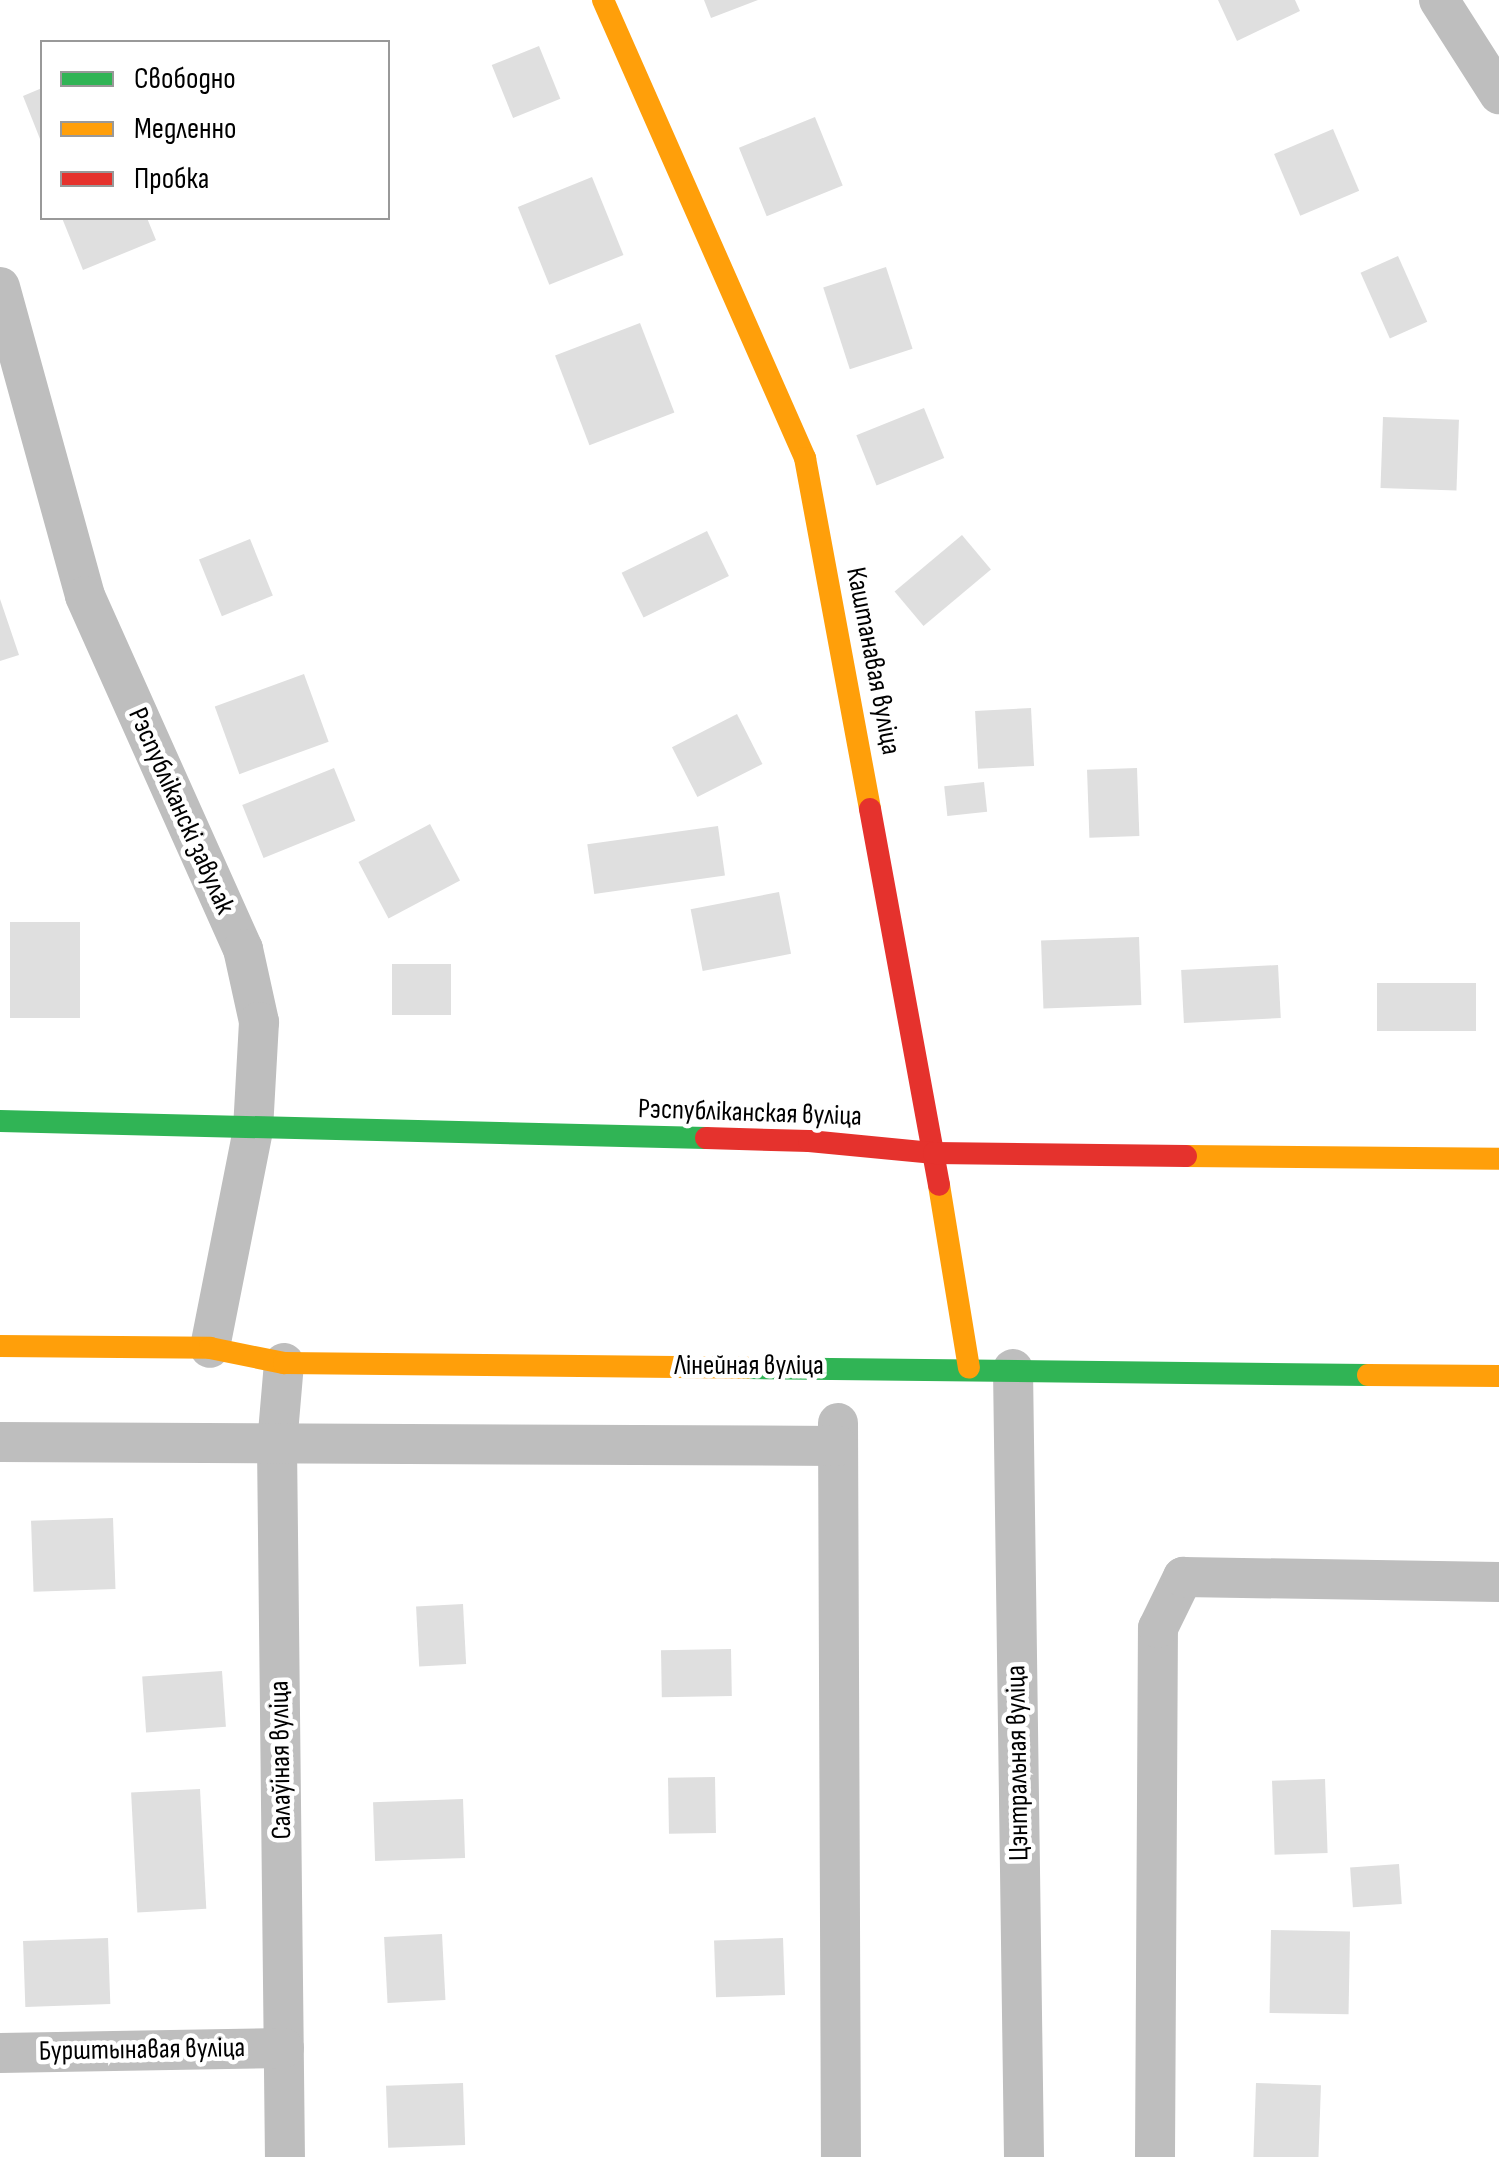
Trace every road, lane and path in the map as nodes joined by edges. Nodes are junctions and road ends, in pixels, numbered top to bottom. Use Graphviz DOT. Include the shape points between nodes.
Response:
graph roads {
  1 [pos="603,0"];
  2 [pos="1439,0"];
  3 [pos="1499,94"];
  4 [pos="0,287"];
  5 [pos="0,1120"];
  6 [pos="252,1130"];
  7 [pos="934,1152"];
  8 [pos="1499,1158"];
  9 [pos="0,1346"];
  10 [pos="210,1348"];
  11 [pos="284,1364"];
  12 [pos="969,1368"];
  13 [pos="1013,1370"];
  14 [pos="1499,1376"];
  15 [pos="0,1442"];
  16 [pos="277,1445"];
  17 [pos="1499,1582"];
  18 [pos="284,2048"];
  19 [pos="0,2053"];
  20 [pos="285,2157"];
  21 [pos="841,2157"];
  22 [pos="1024,2157"];
  23 [pos="1155,2157"];
  1 -- 7 [label="street, Каштанавая вуліца" via="804,458"];
  2 -- 3 [label="street"];
  4 -- 6 [label="street, Рэспубліканскі завулак" via="86,596 243,950 259,1022"];
  5 -- 6 [label="street, Рэспубліканская вуліца"];
  6 -- 7 [label="street, Рэспубліканская вуліца" via="809,1141"];
  6 -- 10 [label="street, Рэспубліканскі завулак"];
  7 -- 8 [label="street, Рэспубліканская вуліца"];
  7 -- 12 [label="street, Каштанавая вуліца"];
  9 -- 10 [label="street, Лінейная вуліца"];
  10 -- 11 [label="street, Лінейная вуліца"];
  11 -- 12 [label="street, Лінейная вуліца"];
  11 -- 16 [label="street, Салаўіная вуліца"];
  12 -- 13 [label="street, Лінейная вуліца"];
  13 -- 14 [label="street, Лінейная вуліца"];
  13 -- 22 [label="street, Цэнтральная вуліца"];
  15 -- 16 [label="street"];
  16 -- 18 [label="street, Салаўіная вуліца"];
  16 -- 21 [label="street" via="838,1432"];
  17 -- 23 [label="street" via="1183,1577 1158,1628"];
  18 -- 19 [label="street, Бурштынавая вуліца"];
  18 -- 20 [label="street, Салаўіная вуліца"];
}
